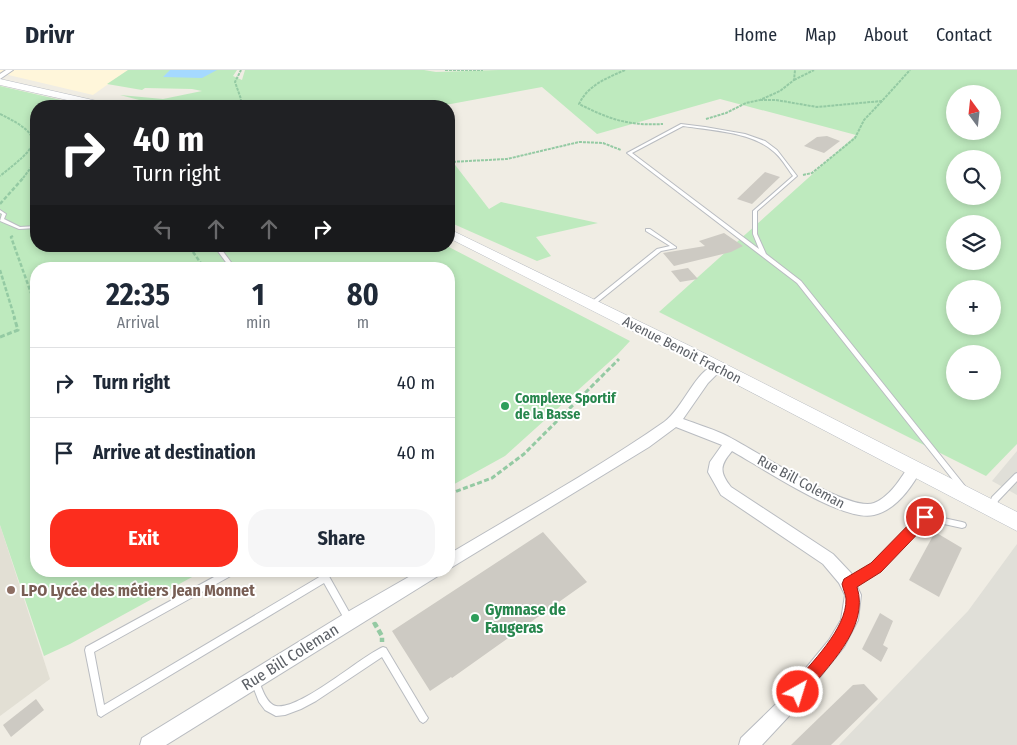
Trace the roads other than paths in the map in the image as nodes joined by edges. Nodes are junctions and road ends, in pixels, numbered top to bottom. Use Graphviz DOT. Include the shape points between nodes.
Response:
graph roads {
  1 [pos="10,70"];
  2 [pos="0,77"];
  3 [pos="0,82"];
  4 [pos="80,100"];
  5 [pos="0,212"];
  6 [pos="1,220"];
  7 [pos="30,228"];
  8 [pos="648,230"];
  9 [pos="455,236"];
  10 [pos="221,252"];
  11 [pos="764,256"];
  12 [pos="229,262"];
  13 [pos="592,304"];
  14 [pos="717,368"];
  15 [pos="675,421"];
  16 [pos="730,444"];
  17 [pos="915,468"];
  18 [pos="1017,476"];
  19 [pos="969,496"];
  20 [pos="992,508"];
  21 [pos="1017,522"];
  22 [pos="962,525"];
  23 [pos="455,558"];
  24 [pos="222,577"];
  25 [pos="318,577"];
  26 [pos="325,577"];
  27 [pos="423,577"];
  28 [pos="849,584"];
  29 [pos="350,620"];
  30 [pos="254,680"];
  31 [pos="424,718"];
  32 [pos="149,745"];
  33 [pos="748,745"];
  1 -- 2 [label="street"];
  3 -- 4 [label="main road"];
  5 -- 6 [label="lane" via="4,214"];
  6 -- 7 [label="lane" via="12,226"];
  8 -- 13 [label="lane" via="674,247 659,250"];
  9 -- 13 [label="main road, Avenue Benoit Frachon"];
  10 -- 12 [label="lane"];
  11 -- 11 [label="lane" via="629,154 682,125 727,131 764,142 776,151 794,176 755,212 755,234"];
  11 -- 19 [label="lane" via="798,282"];
  13 -- 14 [label="main road, Avenue Benoit Frachon"];
  14 -- 15 [label="street" via="704,380"];
  14 -- 17 [label="main road, Avenue Benoit Frachon"];
  15 -- 16 [label="street, Rue Bill Coleman"];
  15 -- 23 [label="street"];
  16 -- 17 [label="street, Rue Bill Coleman" via="823,496 857,510 870,510 891,500"];
  16 -- 28 [label="street" via="715,463 713,472 717,481 726,491 828,559"];
  17 -- 19 [label="main road, Avenue Benoit Frachon"];
  18 -- 20 [label="lane"];
  19 -- 20 [label="main road, Avenue Benoit Frachon"];
  20 -- 21 [label="main road, Avenue Benoit Frachon"];
  22 -- 28 [label="lane" via="925,517 876,568"];
  24 -- 25 [label="lane" via="89,650 102,712"];
  26 -- 29 [label="lane"];
  27 -- 29 [label="street, Rue Bill Coleman"];
  28 -- 33 [label="street" via="854,599 842,636 787,705"];
  29 -- 30 [label="street, Rue Bill Coleman"];
  30 -- 31 [label="lane" via="262,701 275,711 284,712 307,702 383,651"];
  30 -- 32 [label="street, Rue Bill Coleman"];
}
